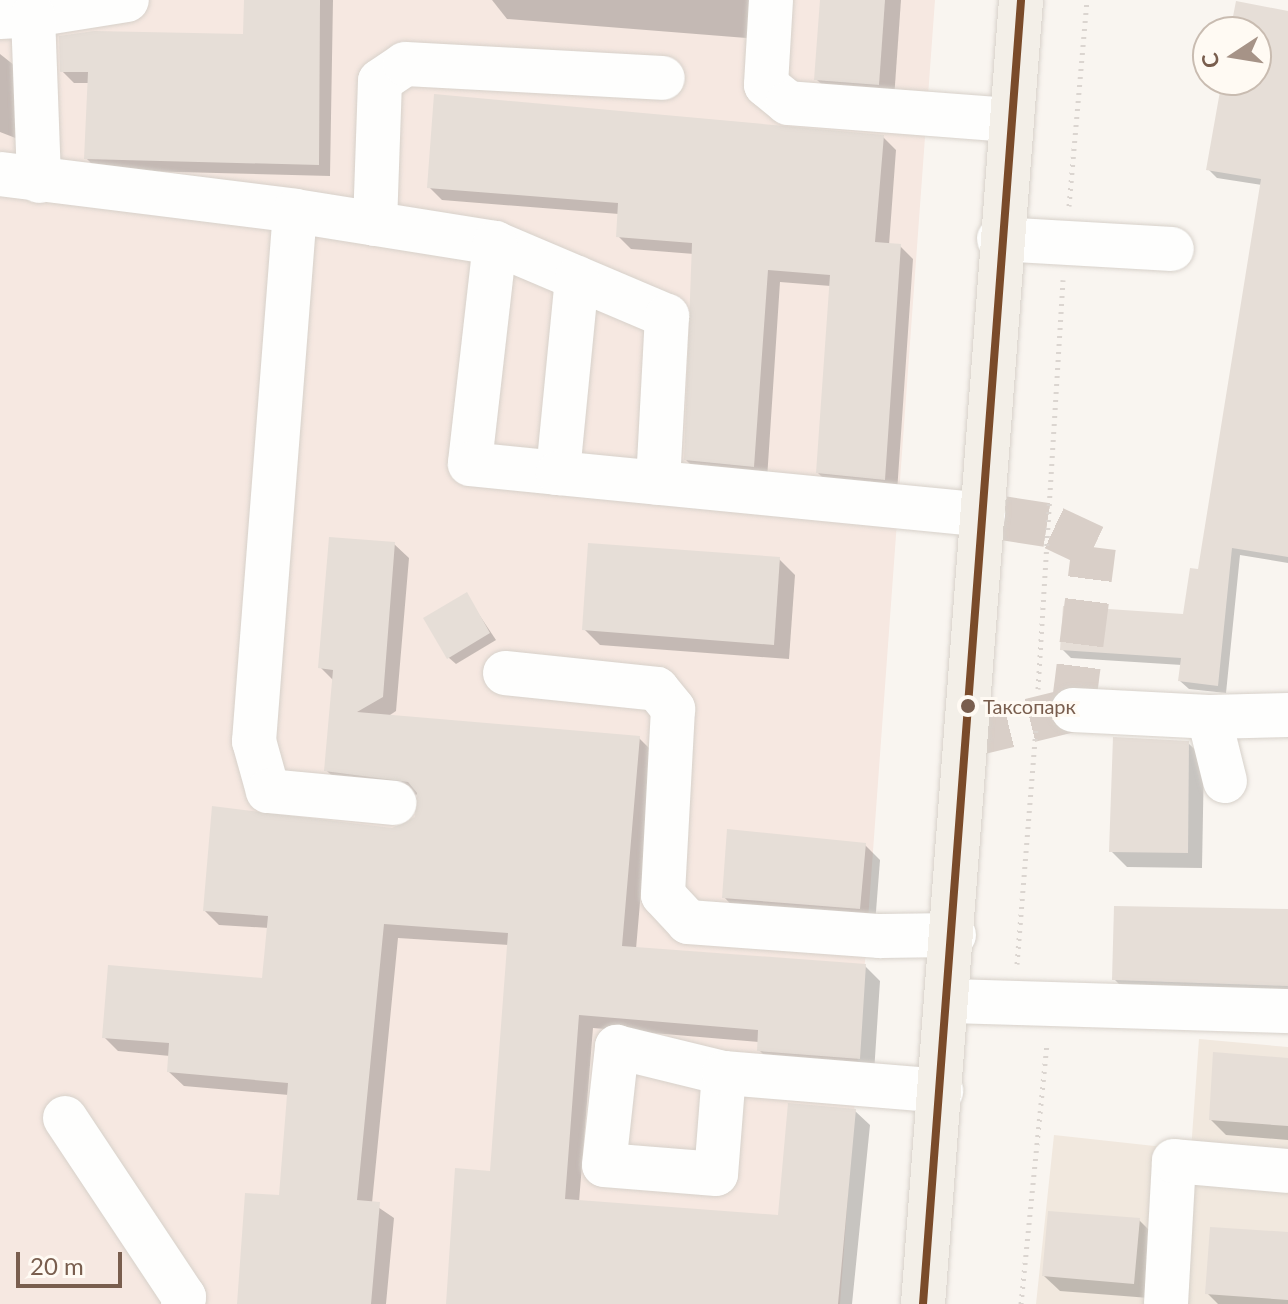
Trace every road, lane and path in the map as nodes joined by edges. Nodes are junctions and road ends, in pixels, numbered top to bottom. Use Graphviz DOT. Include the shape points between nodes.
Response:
graph roads {
  1 [pos="127,0"];
  2 [pos="771,0"];
  3 [pos="1021,0"];
  4 [pos="17,16"];
  5 [pos="663,78"];
  6 [pos="1010,120"];
  7 [pos="19,178"];
  8 [pos="295,211"];
  9 [pos="375,224"];
  10 [pos="999,239"];
  11 [pos="495,243"];
  12 [pos="1172,249"];
  13 [pos="577,278"];
  14 [pos="558,473"];
  15 [pos="658,483"];
  16 [pos="983,515"];
  17 [pos="1047,525"];
  18 [pos="505,673"];
  19 [pos="1049,708"];
  20 [pos="1288,715"];
  21 [pos="1209,717"];
  22 [pos="1225,781"];
  23 [pos="394,803"];
  24 [pos="954,935"];
  25 [pos="948,1001"];
  26 [pos="1033,1003"];
  27 [pos="1288,1011"];
  28 [pos="724,1073"];
  29 [pos="941,1091"];
  30 [pos="65,1118"];
  31 [pos="1288,1171"];
  32 [pos="183,1304"];
  33 [pos="923,1304"];
  34 [pos="1021,1304"];
  35 [pos="1166,1304"];
  1 -- 4 [label="lane"];
  2 -- 6 [label="lane" via="766,85 788,103"];
  3 -- 6 [label="main road"];
  4 -- 7 [label="lane"];
  5 -- 9 [label="lane" via="405,64 380,81"];
  6 -- 10 [label="main road"];
  7 -- 8 [label="lane"];
  8 -- 9 [label="lane"];
  8 -- 23 [label="lane" via="254,741 268,791"];
  9 -- 11 [label="lane"];
  10 -- 12 [label="lane"];
  10 -- 16 [label="main road"];
  11 -- 13 [label="lane"];
  11 -- 14 [label="lane" via="470,464"];
  13 -- 14 [label="lane"];
  13 -- 15 [label="lane" via="667,316"];
  14 -- 15 [label="lane"];
  15 -- 16 [label="lane"];
  16 -- 24 [label="main road"];
  17 -- 19 [label="path"];
  18 -- 24 [label="lane" via="657,689 673,709 663,895 688,922 880,936"];
  19 -- 21 [label="lane"];
  19 -- 26 [label="path"];
  20 -- 21 [label="lane"];
  21 -- 22 [label="lane"];
  24 -- 25 [label="main road"];
  25 -- 26 [label="lane"];
  25 -- 29 [label="main road"];
  26 -- 27 [label="lane"];
  26 -- 34 [label="path"];
  28 -- 29 [label="lane"];
  29 -- 33 [label="main road"];
  30 -- 32 [label="lane" via="184,1297"];
  31 -- 35 [label="lane" via="1174,1161"];
}
